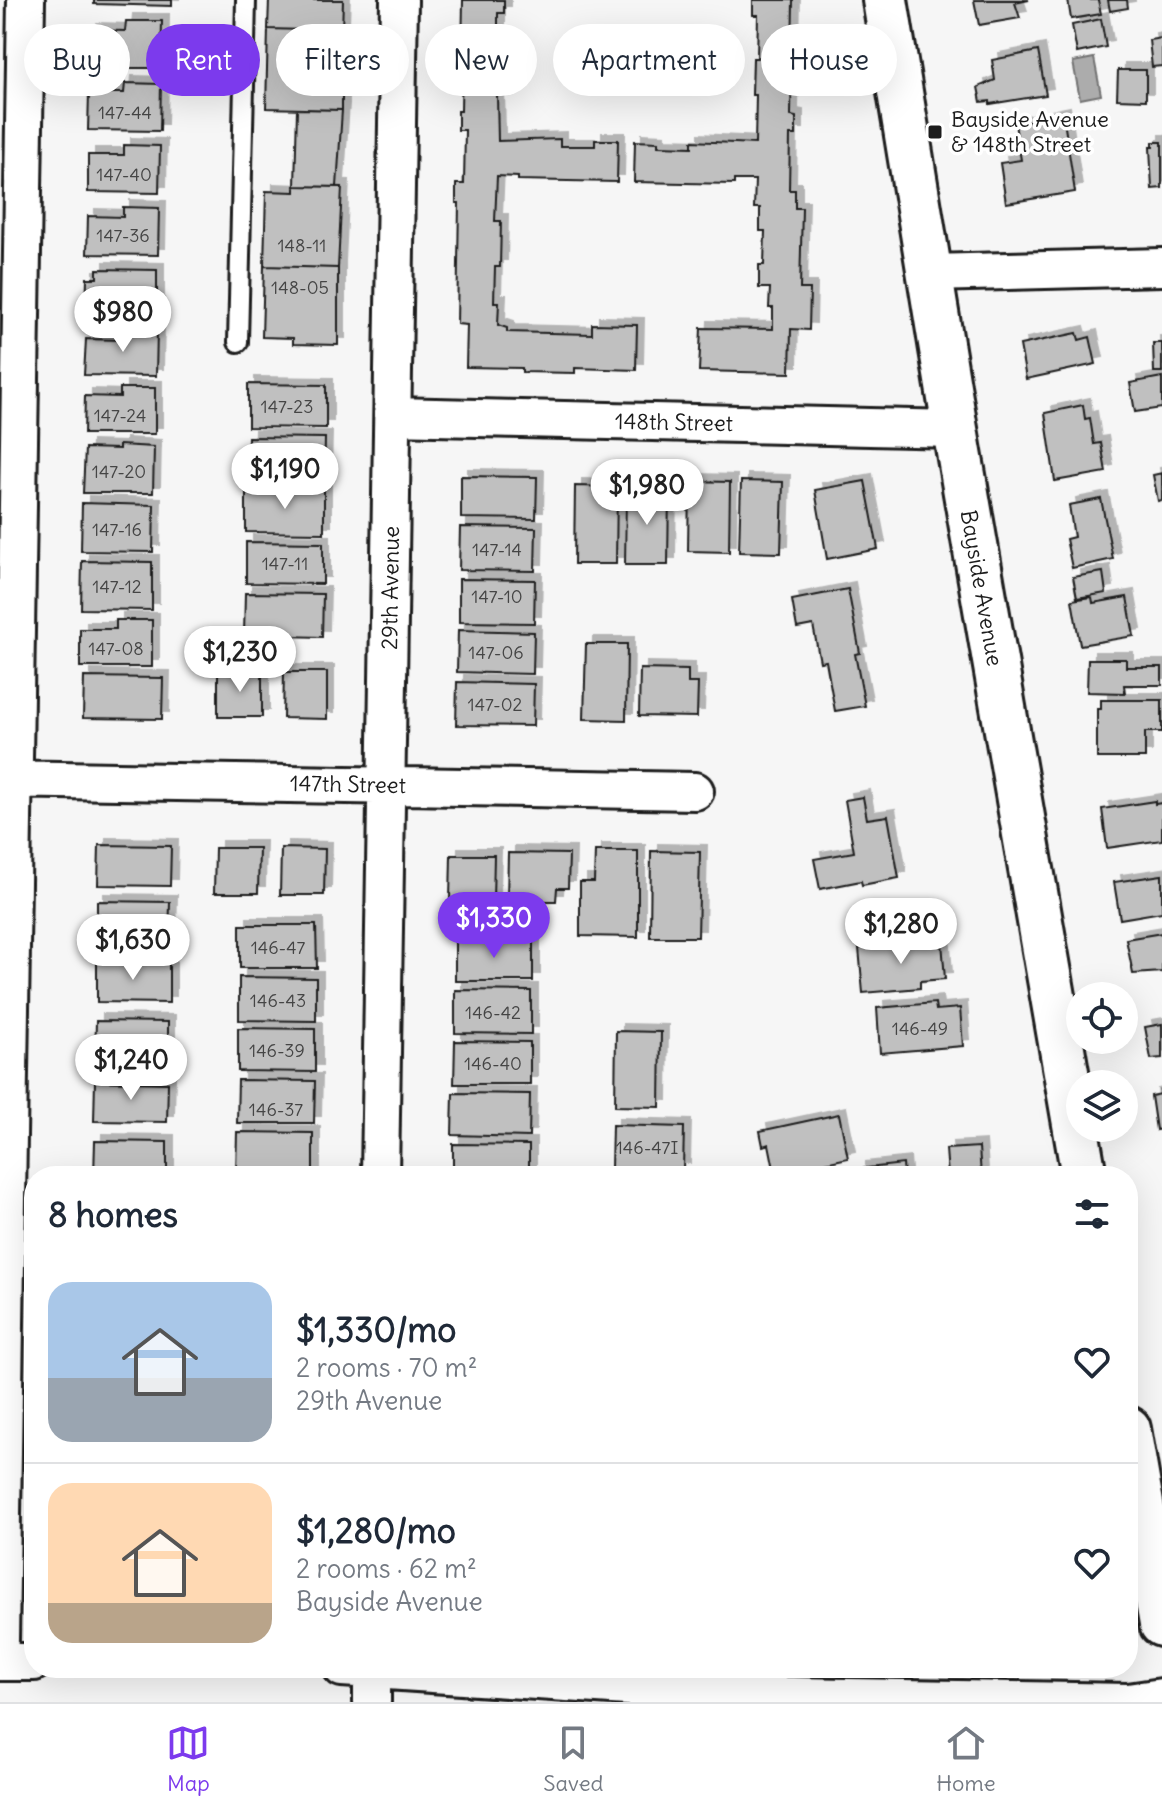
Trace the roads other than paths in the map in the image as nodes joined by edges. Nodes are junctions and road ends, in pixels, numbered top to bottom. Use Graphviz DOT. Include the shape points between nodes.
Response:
graph roads {
  1 [pos="26,0"];
  2 [pos="246,0"];
  3 [pos="399,0"];
  4 [pos="885,0"];
  5 [pos="1162,267"];
  6 [pos="931,273"];
  7 [pos="238,342"];
  8 [pos="393,416"];
  9 [pos="955,429"];
  10 [pos="7,779"];
  11 [pos="387,785"];
  12 [pos="695,791"];
  13 [pos="380,1166"];
  14 [pos="1082,1166"];
  15 [pos="1138,1486"];
  16 [pos="1162,1624"];
  17 [pos="0,1640"];
  18 [pos="0,1662"];
  19 [pos="24,1662"];
  20 [pos="372,1678"];
  21 [pos="497,1678"];
  22 [pos="1162,1697"];
  23 [pos="746,1698"];
  24 [pos="372,1702"];
  1 -- 10 [label="street"];
  2 -- 7 [label="lane"];
  3 -- 8 [label="street, 29th Avenue"];
  4 -- 6 [label="street, Bayside Avenue"];
  5 -- 6 [label="street"];
  6 -- 9 [label="street, Bayside Avenue"];
  8 -- 9 [label="street, 148th Street"];
  8 -- 11 [label="street, 29th Avenue"];
  9 -- 14 [label="street, Bayside Avenue"];
  10 -- 11 [label="street, 147th Street"];
  10 -- 17 [label="street"];
  11 -- 12 [label="street, 147th Street"];
  11 -- 13 [label="street, 29th Avenue"];
  15 -- 16 [label="street"];
  18 -- 19 [label="street"];
  20 -- 24 [label="street"];
  21 -- 23 [label="street"];
  22 -- 23 [label="street" via="1128,1702"];
}
